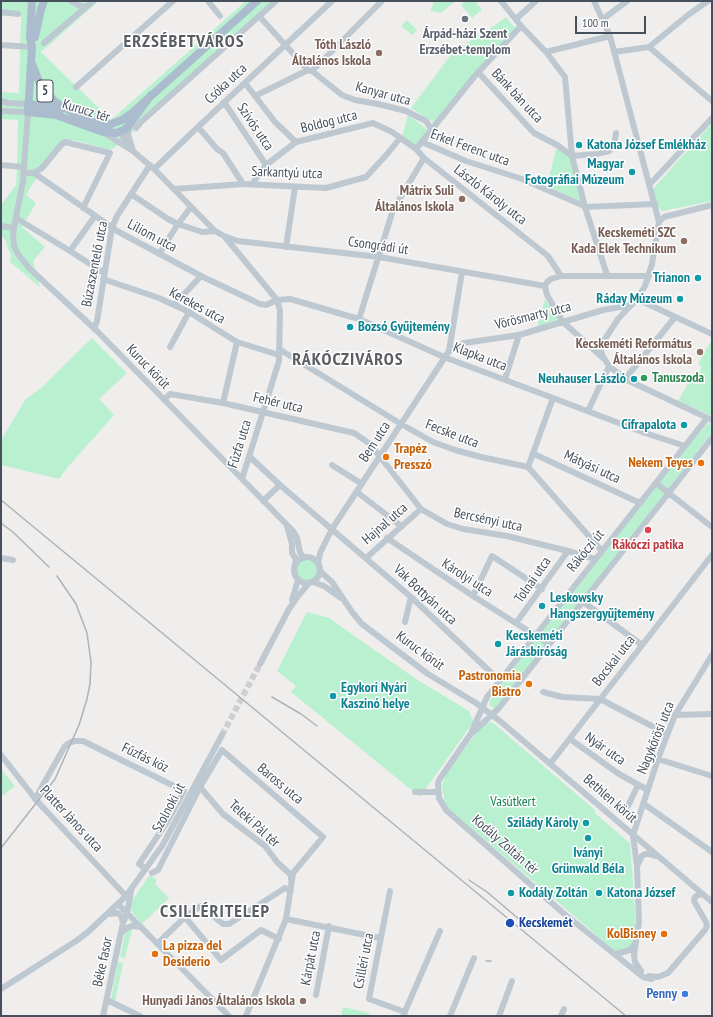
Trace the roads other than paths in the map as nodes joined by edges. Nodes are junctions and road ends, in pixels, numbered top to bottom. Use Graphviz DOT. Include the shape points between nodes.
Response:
graph roads {
  1 [pos="32,1"];
  2 [pos="44,1"];
  3 [pos="71,1"];
  4 [pos="79,1"];
  5 [pos="93,1"];
  6 [pos="173,1"];
  7 [pos="208,1"];
  8 [pos="257,1"];
  9 [pos="276,1"];
  10 [pos="332,1"];
  11 [pos="382,1"];
  12 [pos="501,1"];
  13 [pos="536,1"];
  14 [pos="594,1"];
  15 [pos="627,1"];
  16 [pos="708,1"];
  17 [pos="86,7"];
  18 [pos="1,12"];
  19 [pos="18,14"];
  20 [pos="220,16"];
  21 [pos="259,16"];
  22 [pos="516,19"];
  23 [pos="603,19"];
  24 [pos="521,26"];
  25 [pos="610,36"];
  26 [pos="44,43"];
  27 [pos="1,45"];
  28 [pos="286,45"];
  29 [pos="32,47"];
  30 [pos="649,47"];
  31 [pos="546,52"];
  32 [pos="614,52"];
  33 [pos="31,62"];
  34 [pos="310,71"];
  35 [pos="478,72"];
  36 [pos="245,83"];
  37 [pos="76,87"];
  38 [pos="151,95"];
  39 [pos="255,96"];
  40 [pos="1,101"];
  41 [pos="712,101"];
  42 [pos="224,102"];
  43 [pos="28,108"];
  44 [pos="1,111"];
  45 [pos="70,112"];
  46 [pos="132,113"];
  47 [pos="712,118"];
  48 [pos="133,126"];
  49 [pos="198,127"];
  50 [pos="104,129"];
  51 [pos="432,130"];
  52 [pos="120,132"];
  53 [pos="616,133"];
  54 [pos="400,138"];
  55 [pos="296,142"];
  56 [pos="422,142"];
  57 [pos="416,150"];
  58 [pos="132,151"];
  59 [pos="572,156"];
  60 [pos="424,158"];
  61 [pos="1,165"];
  62 [pos="266,165"];
  63 [pos="152,167"];
  64 [pos="23,170"];
  65 [pos="34,173"];
  66 [pos="243,184"];
  67 [pos="252,184"];
  68 [pos="650,184"];
  69 [pos="295,187"];
  70 [pos="175,189"];
  71 [pos="130,194"];
  72 [pos="655,204"];
  73 [pos="712,205"];
  74 [pos="191,207"];
  75 [pos="584,207"];
  76 [pos="83,208"];
  77 [pos="95,216"];
  78 [pos="16,218"];
  79 [pos="659,222"];
  80 [pos="178,224"];
  81 [pos="1,226"];
  82 [pos="14,228"];
  83 [pos="112,228"];
  84 [pos="215,231"];
  85 [pos="224,236"];
  86 [pos="238,241"];
  87 [pos="286,247"];
  88 [pos="70,251"];
  89 [pos="238,253"];
  90 [pos="159,254"];
  91 [pos="379,257"];
  92 [pos="462,272"];
  93 [pos="607,275"];
  94 [pos="104,276"];
  95 [pos="201,276"];
  96 [pos="561,276"];
  97 [pos="649,276"];
  98 [pos="545,286"];
  99 [pos="637,299"];
  100 [pos="276,300"];
  101 [pos="174,305"];
  102 [pos="632,305"];
  103 [pos="189,312"];
  104 [pos="675,317"];
  105 [pos="359,319"];
  106 [pos="563,322"];
  107 [pos="94,329"];
  108 [pos="712,334"];
  109 [pos="519,335"];
  110 [pos="237,342"];
  111 [pos="170,347"];
  112 [pos="449,351"];
  113 [pos="279,352"];
  114 [pos="444,357"];
  115 [pos="603,358"];
  116 [pos="609,366"];
  117 [pos="505,379"];
  118 [pos="625,379"];
  119 [pos="552,398"];
  120 [pos="164,400"];
  121 [pos="224,403"];
  122 [pos="262,411"];
  123 [pos="588,411"];
  124 [pos="710,419"];
  125 [pos="401,424"];
  126 [pos="712,438"];
  127 [pos="685,446"];
  128 [pos="534,454"];
  129 [pos="249,456"];
  130 [pos="380,456"];
  131 [pos="332,465"];
  132 [pos="528,467"];
  133 [pos="242,479"];
  134 [pos="656,483"];
  135 [pos="362,484"];
  136 [pos="280,485"];
  137 [pos="357,492"];
  138 [pos="670,493"];
  139 [pos="263,501"];
  140 [pos="640,503"];
  141 [pos="421,509"];
  142 [pos="287,524"];
  143 [pos="400,526"];
  144 [pos="712,527"];
  145 [pos="332,529"];
  146 [pos="387,538"];
  147 [pos="326,540"];
  148 [pos="568,551"];
  149 [pos="602,551"];
  150 [pos="712,556"];
  151 [pos="1,558"];
  152 [pos="303,558"];
  153 [pos="366,558"];
  154 [pos="312,559"];
  155 [pos="595,559"];
  156 [pos="13,560"];
  157 [pos="295,564"];
  158 [pos="318,564"];
  159 [pos="320,571"];
  160 [pos="298,580"];
  161 [pos="311,583"];
  162 [pos="542,589"];
  163 [pos="472,596"];
  164 [pos="411,597"];
  165 [pos="342,599"];
  166 [pos="582,601"];
  167 [pos="289,610"];
  168 [pos="405,622"];
  169 [pos="516,623"];
  170 [pos="536,635"];
  171 [pos="549,644"];
  172 [pos="642,645"];
  173 [pos="712,655"];
  174 [pos="260,664"];
  175 [pos="500,681"];
  176 [pos="542,692"];
  177 [pos="600,699"];
  178 [pos="482,708"];
  179 [pos="712,714"];
  180 [pos="491,715"];
  181 [pos="674,715"];
  182 [pos="667,734"];
  183 [pos="222,735"];
  184 [pos="470,735"];
  185 [pos="570,739"];
  186 [pos="1,755"];
  187 [pos="658,759"];
  188 [pos="550,764"];
  189 [pos="712,776"];
  190 [pos="638,785"];
  191 [pos="200,787"];
  192 [pos="648,790"];
  193 [pos="415,792"];
  194 [pos="437,792"];
  195 [pos="35,799"];
  196 [pos="644,804"];
  197 [pos="628,806"];
  198 [pos="633,835"];
  199 [pos="712,852"];
  200 [pos="659,856"];
  201 [pos="150,863"];
  202 [pos="162,864"];
  203 [pos="637,866"];
  204 [pos="146,869"];
  205 [pos="152,873"];
  206 [pos="291,879"];
  207 [pos="131,889"];
  208 [pos="291,890"];
  209 [pos="390,891"];
  210 [pos="703,894"];
  211 [pos="126,896"];
  212 [pos="712,902"];
  213 [pos="118,904"];
  214 [pos="118,913"];
  215 [pos="107,914"];
  216 [pos="127,914"];
  217 [pos="185,917"];
  218 [pos="286,919"];
  219 [pos="123,923"];
  220 [pos="329,926"];
  221 [pos="141,927"];
  222 [pos="440,931"];
  223 [pos="122,933"];
  224 [pos="380,938"];
  225 [pos="279,939"];
  226 [pos="157,944"];
  227 [pos="636,944"];
  228 [pos="692,951"];
  229 [pos="616,954"];
  230 [pos="474,958"];
  231 [pos="631,966"];
  232 [pos="640,970"];
  233 [pos="652,979"];
  234 [pos="512,980"];
  235 [pos="1,989"];
  236 [pos="316,995"];
  237 [pos="106,1000"];
  238 [pos="564,1009"];
  239 [pos="404,1014"];
  240 [pos="103,1016"];
  241 [pos="140,1016"];
  242 [pos="228,1016"];
  243 [pos="246,1016"];
  244 [pos="450,1016"];
  245 [pos="499,1016"];
  246 [pos="561,1016"];
  1 -- 29 [label="main road, 5"];
  2 -- 29 [label="main road, 5"];
  3 -- 17 [label="street"];
  4 -- 17 [label="street"];
  5 -- 17 [label="street"];
  6 -- 37 [label="street"];
  7 -- 20 [label="street"];
  8 -- 38 [label="main road"];
  9 -- 21 [label="street"];
  10 -- 28 [label="street, Csóka utca"];
  11 -- 34 [label="street"];
  12 -- 22 [label="street"];
  13 -- 22 [label="street"];
  14 -- 23 [label="street"];
  15 -- 23 [label="street"];
  16 -- 30 [label="street"];
  17 -- 26 [label="street"];
  18 -- 19 [label="street"];
  21 -- 28 [label="street, Kanyar utca"];
  21 -- 48 [label="street" via="141,122"];
  22 -- 24 [label="street"];
  23 -- 25 [label="street"];
  24 -- 31 [label="street"];
  24 -- 35 [label="street"];
  25 -- 31 [label="street"];
  25 -- 32 [label="street"];
  27 -- 29 [label="street"];
  28 -- 34 [label="street, Kanyar utca"];
  28 -- 36 [label="street, Csóka utca"];
  29 -- 33 [label="main road, 5"];
  30 -- 32 [label="street"];
  30 -- 41 [label="street"];
  31 -- 59 [label="street" via="566,77"];
  32 -- 68 [label="street"];
  33 -- 43 [label="main road, 5"];
  33 -- 45 [label="main road, 5" via="41,86 55,102"];
  34 -- 39 [label="street"];
  34 -- 51 [label="street, Kanyar utca" via="342,95 406,111 426,122"];
  35 -- 51 [label="street"];
  35 -- 59 [label="street, Bánk bán utca" via="534,133"];
  36 -- 39 [label="street"];
  36 -- 42 [label="street, Csóka utca"];
  38 -- 46 [label="main road"];
  38 -- 48 [label="main road"];
  39 -- 55 [label="street" via="275,122"];
  40 -- 43 [label="street"];
  42 -- 49 [label="street, Csóka utca"];
  42 -- 62 [label="street, Szívós utca"];
  43 -- 44 [label="street"];
  43 -- 45 [label="main road" via="56,107"];
  43 -- 50 [label="main road, Kurucz tér / 5"];
  43 -- 64 [label="street"];
  45 -- 50 [label="main road, Kurucz tér / 5"];
  46 -- 50 [label="main road"];
  46 -- 52 [label="main road"];
  47 -- 68 [label="street"];
  48 -- 52 [label="main road"];
  48 -- 58 [label="street" via="128,135"];
  49 -- 63 [label="street, Csóka utca"];
  49 -- 66 [label="street" via="223,153"];
  50 -- 52 [label="main road, Kurucz tér / 5" via="111,133"];
  50 -- 58 [label="street, Csongrádi út"];
  51 -- 56 [label="street"];
  52 -- 58 [label="street, Csongrádi út"];
  53 -- 59 [label="street" via="610,151"];
  54 -- 55 [label="street, Boldog utca" via="373,123"];
  54 -- 57 [label="street, László Károly utca"];
  54 -- 69 [label="street, Sarkantyú utca" via="370,173 361,179 326,188"];
  55 -- 62 [label="street, Boldog utca"];
  56 -- 57 [label="street, Erkel Ferenc utca"];
  56 -- 75 [label="street, Erkel Ferenc utca" via="466,161 522,179"];
  57 -- 60 [label="street, László Károly utca"];
  58 -- 63 [label="street, Csongrádi út"];
  59 -- 75 [label="street"];
  60 -- 91 [label="street" via="393,210"];
  60 -- 96 [label="street, László Károly utca" via="548,256"];
  61 -- 64 [label="street"];
  62 -- 67 [label="street, Boldog utca"];
  63 -- 70 [label="street, Csongrádi út"];
  63 -- 71 [label="street, Búzaszentelő utca"];
  64 -- 65 [label="street"];
  64 -- 78 [label="street, Kuruc körút"];
  65 -- 76 [label="street, Liliom utca"];
  65 -- 76 [label="street" via="42,168 65,142 110,153"];
  66 -- 67 [label="street, Sarkantyú utca"];
  66 -- 70 [label="street, Sarkantyú utca"];
  67 -- 69 [label="street, Sarkantyú utca"];
  68 -- 72 [label="street"];
  69 -- 87 [label="street"];
  70 -- 74 [label="street, Csongrádi út"];
  71 -- 80 [label="street"];
  71 -- 83 [label="street, Búzaszentelő utca"];
  72 -- 75 [label="street, Erkel Ferenc utca"];
  72 -- 79 [label="street"];
  73 -- 79 [label="street" via="664,217"];
  74 -- 80 [label="street"];
  74 -- 84 [label="street, Csongrádi út"];
  75 -- 93 [label="street"];
  76 -- 77 [label="street, Liliom utca"];
  77 -- 83 [label="street, Liliom utca"];
  77 -- 88 [label="street"];
  78 -- 82 [label="street, Kuruc körút"];
  78 -- 88 [label="street, Kerekes utca"];
  79 -- 97 [label="street"];
  80 -- 84 [label="street" via="202,232"];
  80 -- 90 [label="street"];
  81 -- 82 [label="street"];
  82 -- 107 [label="street, Kuruc körút" via="14,246 20,258"];
  83 -- 90 [label="street, Liliom utca"];
  83 -- 94 [label="street, Búzaszentelő utca"];
  84 -- 85 [label="street, Csongrádi út"];
  85 -- 86 [label="street, Csongrádi út"];
  85 -- 89 [label="street"];
  86 -- 87 [label="street, Csongrádi út"];
  86 -- 89 [label="street"];
  87 -- 91 [label="street, Csongrádi út"];
  88 -- 94 [label="street, Kerekes utca"];
  89 -- 100 [label="street"];
  90 -- 95 [label="street, Liliom utca"];
  91 -- 92 [label="street, Csongrádi út"];
  91 -- 105 [label="street"];
  92 -- 98 [label="street, Csongrádi út"];
  92 -- 112 [label="street"];
  93 -- 96 [label="street"];
  93 -- 97 [label="street"];
  94 -- 101 [label="street, Kerekes utca"];
  94 -- 107 [label="street, Búzaszentelő utca"];
  95 -- 100 [label="street, Liliom utca" via="260,304 266,305"];
  95 -- 101 [label="street"];
  96 -- 98 [label="street" via="551,279"];
  97 -- 99 [label="street"];
  98 -- 106 [label="street" via="547,295"];
  99 -- 102 [label="street"];
  99 -- 104 [label="street"];
  100 -- 105 [label="street, Klapka utca" via="290,299"];
  100 -- 113 [label="street, Fűzfa utca" via="280,310"];
  101 -- 103 [label="street, Kerekes utca"];
  102 -- 106 [label="street, Vörösmarty utca" via="603,310"];
  102 -- 115 [label="street" via="618,319 602,344"];
  103 -- 110 [label="street, Kerekes utca"];
  103 -- 111 [label="street"];
  104 -- 108 [label="street"];
  104 -- 118 [label="street"];
  105 -- 114 [label="street, Klapka utca"];
  106 -- 109 [label="street, Vörösmarty utca"];
  106 -- 115 [label="street"];
  107 -- 120 [label="street, Kuruc körút"];
  109 -- 112 [label="street, Vörösmarty utca" via="464,343"];
  109 -- 117 [label="street"];
  110 -- 113 [label="street, Kerekes utca"];
  110 -- 121 [label="street"];
  112 -- 114 [label="street, Vörösmarty utca"];
  113 -- 122 [label="street, Fűzfa utca" via="279,361"];
  113 -- 125 [label="street, Fecske utca"];
  114 -- 117 [label="street, Klapka utca"];
  114 -- 125 [label="street, Bem utca"];
  115 -- 116 [label="street"];
  116 -- 118 [label="street"];
  116 -- 123 [label="street"];
  117 -- 119 [label="street, Klapka utca"];
  118 -- 124 [label="street"];
  119 -- 123 [label="street, Klapka utca"];
  119 -- 128 [label="street"];
  120 -- 121 [label="street, Fehér utca" via="170,394"];
  120 -- 133 [label="street, Kuruc körút"];
  121 -- 122 [label="street, Fehér utca"];
  122 -- 129 [label="street, Fűzfa utca"];
  122 -- 130 [label="street, Fehér utca" via="354,433 370,444"];
  123 -- 127 [label="street, Klapka utca"];
  124 -- 127 [label="street, Rákóczi út"];
  125 -- 130 [label="street, Bem utca"];
  125 -- 132 [label="street, Fecske utca" via="433,442 456,450"];
  126 -- 138 [label="street, Rákóczi út"];
  127 -- 134 [label="street, Rákóczi út"];
  128 -- 132 [label="street"];
  128 -- 140 [label="street, Mátyási utca"];
  129 -- 133 [label="street, Fűzfa utca"];
  129 -- 136 [label="street, Vak Bottyán utca"];
  130 -- 135 [label="street, Bem utca"];
  130 -- 141 [label="street, Bercsényi utca"];
  131 -- 135 [label="street"];
  132 -- 149 [label="street"];
  133 -- 139 [label="street, Kuruc körút"];
  134 -- 138 [label="street"];
  134 -- 140 [label="street, Rákóczi út"];
  135 -- 137 [label="street, Bem utca"];
  136 -- 139 [label="street"];
  136 -- 145 [label="street, Vak Bottyán utca"];
  137 -- 143 [label="street"];
  137 -- 145 [label="street, Bem utca"];
  138 -- 144 [label="street"];
  138 -- 166 [label="street, Rákóczi út"];
  139 -- 142 [label="street, Kuruc körút"];
  140 -- 149 [label="street, Rákóczi út"];
  141 -- 143 [label="street, Hajnal utca"];
  141 -- 148 [label="street, Bercsényi utca" via="447,524 464,529 507,536"];
  142 -- 152 [label="street, Kuruc körút" via="295,534"];
  142 -- 157 [label="street"];
  143 -- 146 [label="street, Hajnal utca"];
  145 -- 147 [label="street, Bem utca"];
  145 -- 153 [label="street, Vak Bottyán utca"];
  146 -- 153 [label="street, Hajnal utca"];
  146 -- 163 [label="street, Károlyi utca"];
  147 -- 154 [label="street, Bem utca"];
  147 -- 158 [label="street, Bem utca"];
  148 -- 155 [label="street, Bercsényi utca"];
  148 -- 162 [label="street, Tolnai utca"];
  149 -- 155 [label="street, Rákóczi út"];
  150 -- 172 [label="street, Bocskai utca"];
  151 -- 156 [label="street"];
  152 -- 154 [label="street"];
  152 -- 157 [label="street"];
  153 -- 164 [label="street, Vak Bottyán utca"];
  154 -- 158 [label="street"];
  155 -- 170 [label="street, Rákóczi út"];
  157 -- 160 [label="street" via="294,573"];
  158 -- 159 [label="street"];
  159 -- 161 [label="street"];
  159 -- 165 [label="street, Kuruc körút" via="332,582"];
  160 -- 161 [label="street"];
  160 -- 167 [label="street"];
  161 -- 165 [label="street, Kuruc körút" via="324,586"];
  161 -- 167 [label="street"];
  162 -- 163 [label="street" via="492,556"];
  162 -- 169 [label="street, Tolnai utca"];
  163 -- 169 [label="street, Károlyi utca"];
  164 -- 168 [label="street"];
  164 -- 175 [label="street, Vak Bottyán utca"];
  165 -- 178 [label="street, Kuruc körút" via="362,624 428,674"];
  166 -- 171 [label="street, Rákóczi út"];
  166 -- 172 [label="street"];
  167 -- 174 [label="street"];
  169 -- 170 [label="street, Károlyi utca"];
  170 -- 171 [label="street"];
  170 -- 175 [label="street, Rákóczi út"];
  171 -- 180 [label="street, Rákóczi út" via="500,708"];
  172 -- 177 [label="street, Bocskai utca"];
  173 -- 181 [label="street, Nagykőrösi utca"];
  175 -- 178 [label="street, Rákóczi út"];
  176 -- 177 [label="street" via="562,697"];
  177 -- 182 [label="street"];
  177 -- 185 [label="street, Bocskai utca"];
  178 -- 180 [label="street, Kuruc körút"];
  178 -- 184 [label="street"];
  179 -- 181 [label="street"];
  180 -- 184 [label="street"];
  180 -- 188 [label="street, Bethlen körút"];
  181 -- 182 [label="street, Nagykőrösi utca"];
  182 -- 187 [label="street, Nagykőrösi utca"];
  183 -- 201 [label="street, Szolnoki út" via="162,846"];
  184 -- 194 [label="street" via="439,780"];
  185 -- 188 [label="street, Bocskai utca"];
  185 -- 190 [label="street, Nyár utca"];
  186 -- 195 [label="street, Platter János utca"];
  187 -- 189 [label="street"];
  187 -- 192 [label="street, Nagykőrösi utca"];
  188 -- 198 [label="street, Bethlen körút"];
  190 -- 192 [label="street, Nyár utca"];
  190 -- 197 [label="street"];
  191 -- 202 [label="street"];
  191 -- 206 [label="street, Teleki Pál tér" via="223,814 265,846 291,875"];
  191 -- 206 [label="street, Baross utca" via="222,750 324,836 294,870"];
  192 -- 196 [label="street, Nagykőrösi utca"];
  193 -- 194 [label="street"];
  194 -- 229 [label="street, Kodály Zoltán tér" via="446,810 562,912"];
  195 -- 204 [label="street, Fűzfás köz" via="66,746 75,741 84,741 184,791 139,864"];
  195 -- 211 [label="street, Platter János utca"];
  196 -- 198 [label="street, Nagykőrösi utca"];
  196 -- 199 [label="street"];
  198 -- 200 [label="street, Bethlen körút"];
  198 -- 203 [label="street"];
  200 -- 203 [label="street" via="645,854"];
  200 -- 210 [label="street, Bethlen körút"];
  201 -- 202 [label="street" via="155,866"];
  201 -- 204 [label="street, Szolnoki út"];
  202 -- 205 [label="street"];
  203 -- 227 [label="street" via="639,922"];
  204 -- 207 [label="street, Szolnoki út"];
  206 -- 208 [label="street"];
  207 -- 211 [label="street, Szolnoki út"];
  207 -- 216 [label="street, Szolnoki út"];
  208 -- 217 [label="street" via="286,888 229,924 223,924 201,906"];
  208 -- 218 [label="street"];
  209 -- 224 [label="street, Csilléri utca"];
  210 -- 212 [label="street, Bethlen körút"];
  210 -- 232 [label="street, Kodály Zoltán tér" via="694,900 706,922 705,930 665,975 651,976"];
  211 -- 213 [label="street, Szolnoki út"];
  213 -- 215 [label="street, Szolnoki út"];
  213 -- 216 [label="street"];
  214 -- 215 [label="street"];
  214 -- 216 [label="street"];
  214 -- 219 [label="street" via="122,916"];
  215 -- 235 [label="street, Szolnoki út" via="76,941"];
  216 -- 219 [label="street, Béke fasor"];
  216 -- 221 [label="street"];
  217 -- 225 [label="street" via="221,960 261,930"];
  217 -- 226 [label="street"];
  218 -- 220 [label="street"];
  218 -- 225 [label="street"];
  219 -- 223 [label="street, Béke fasor"];
  220 -- 224 [label="street"];
  220 -- 236 [label="street, Kárpát utca"];
  221 -- 223 [label="street" via="132,926"];
  221 -- 226 [label="street"];
  222 -- 239 [label="street"];
  223 -- 237 [label="street, Béke fasor"];
  224 -- 239 [label="street, Csilléri utca" via="368,999"];
  225 -- 243 [label="street"];
  226 -- 242 [label="street"];
  227 -- 229 [label="street" via="630,950"];
  227 -- 232 [label="street" via="634,959"];
  228 -- 233 [label="street" via="669,976"];
  229 -- 231 [label="street, Kodály Zoltán tér"];
  230 -- 244 [label="street"];
  231 -- 232 [label="street, Kodály Zoltán tér"];
  231 -- 233 [label="street, Kodály Zoltán tér" via="643,976"];
  232 -- 233 [label="street, Kodály Zoltán tér"];
  234 -- 245 [label="street"];
  237 -- 240 [label="street, Béke fasor"];
  237 -- 241 [label="street"];
  238 -- 246 [label="street"];
}
